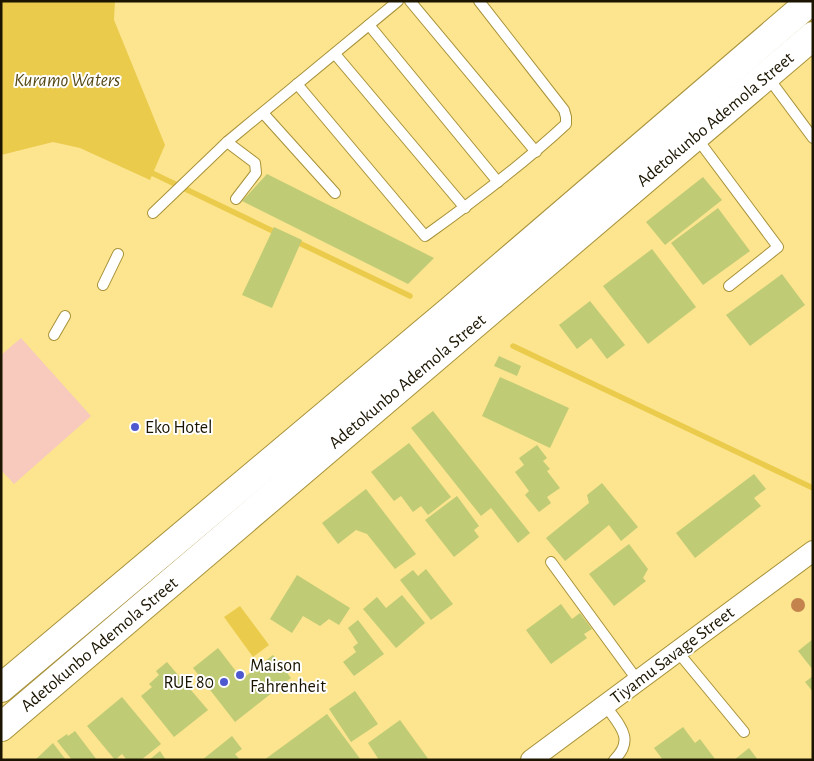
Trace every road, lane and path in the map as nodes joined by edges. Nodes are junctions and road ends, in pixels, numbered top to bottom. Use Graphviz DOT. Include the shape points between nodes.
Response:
graph roads {
  1 [pos="398,1"];
  2 [pos="410,1"];
  3 [pos="479,1"];
  4 [pos="810,1"];
  5 [pos="369,25"];
  6 [pos="771,36"];
  7 [pos="813,36"];
  8 [pos="335,54"];
  9 [pos="788,57"];
  10 [pos="767,75"];
  11 [pos="297,84"];
  12 [pos="263,112"];
  13 [pos="695,136"];
  14 [pos="813,138"];
  15 [pos="227,142"];
  16 [pos="536,152"];
  17 [pos="498,182"];
  18 [pos="335,193"];
  19 [pos="236,199"];
  20 [pos="465,208"];
  21 [pos="153,213"];
  22 [pos="118,254"];
  23 [pos="103,286"];
  24 [pos="729,286"];
  25 [pos="65,316"];
  26 [pos="54,335"];
  27 [pos="813,551"];
  28 [pos="551,562"];
  29 [pos="678,652"];
  30 [pos="638,681"];
  31 [pos="1,688"];
  32 [pos="605,705"];
  33 [pos="1,727"];
  34 [pos="744,732"];
  35 [pos="532,760"];
  36 [pos="614,760"];
  1 -- 5 [label="lane"];
  2 -- 16 [label="lane"];
  3 -- 16 [label="lane" via="564,110 566,124"];
  4 -- 6 [label="main road, Adetokunbo Ademola Street"];
  5 -- 8 [label="lane"];
  5 -- 17 [label="lane"];
  6 -- 9 [label="main road"];
  6 -- 31 [label="main road, Adetokunbo Ademola Street"];
  7 -- 9 [label="main road, Adetokunbo Ademola Street"];
  8 -- 11 [label="lane"];
  8 -- 20 [label="lane"];
  9 -- 10 [label="main road, Adetokunbo Ademola Street"];
  10 -- 13 [label="main road, Adetokunbo Ademola Street"];
  10 -- 14 [label="lane"];
  11 -- 12 [label="lane"];
  11 -- 20 [label="lane" via="425,236"];
  12 -- 15 [label="lane"];
  12 -- 18 [label="lane"];
  13 -- 24 [label="lane" via="778,247"];
  13 -- 33 [label="main road, Adetokunbo Ademola Street"];
  15 -- 19 [label="lane" via="257,168"];
  15 -- 21 [label="lane"];
  16 -- 17 [label="lane"];
  17 -- 20 [label="lane"];
  22 -- 23 [label="lane"];
  25 -- 26 [label="lane"];
  27 -- 29 [label="street, Tiyamu Savage Street"];
  28 -- 30 [label="lane"];
  29 -- 30 [label="street, Tiyamu Savage Street"];
  29 -- 34 [label="lane"];
  30 -- 32 [label="street, Tiyamu Savage Street"];
  32 -- 35 [label="street, Tiyamu Savage Street"];
  32 -- 36 [label="lane" via="623,731 625,743 623,752"];
}
